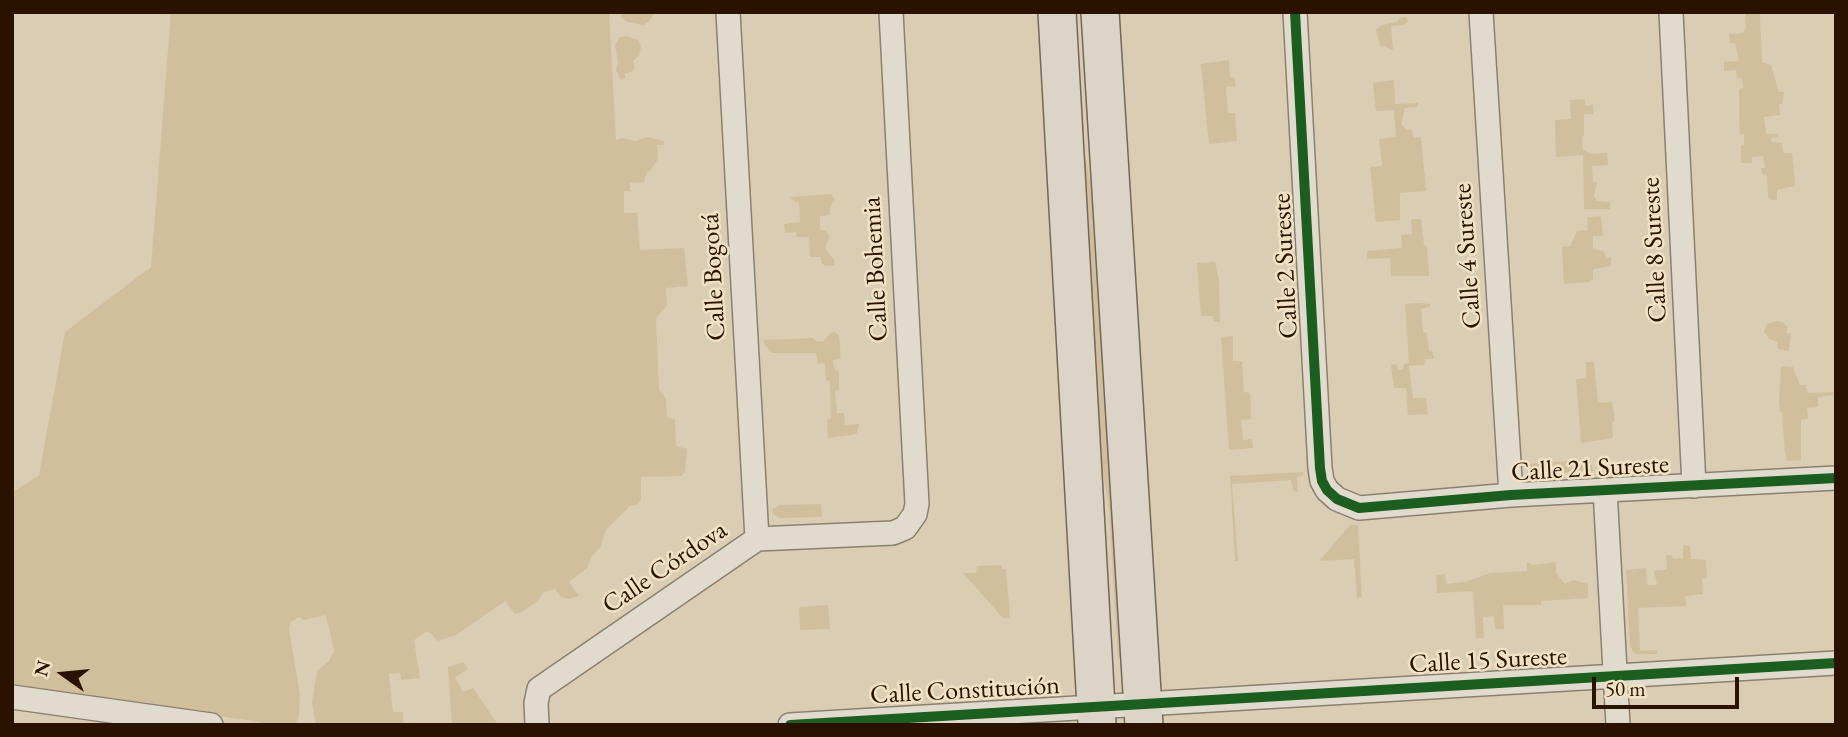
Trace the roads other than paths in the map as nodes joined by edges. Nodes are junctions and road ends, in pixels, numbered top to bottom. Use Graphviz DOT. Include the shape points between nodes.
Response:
graph roads {
  1 [pos="728,12"];
  2 [pos="891,12"];
  3 [pos="1056,12"];
  4 [pos="1101,12"];
  5 [pos="1295,12"];
  6 [pos="1481,12"];
  7 [pos="1671,12"];
  8 [pos="1836,478"];
  9 [pos="1694,486"];
  10 [pos="1605,490"];
  11 [pos="1511,495"];
  12 [pos="1347,505"];
  13 [pos="911,522"];
  14 [pos="757,539"];
  15 [pos="1836,663"];
  16 [pos="1616,676"];
  17 [pos="12,697"];
  18 [pos="1143,715"];
  19 [pos="1097,716"];
  20 [pos="909,721"];
  21 [pos="211,725"];
  22 [pos="537,725"];
  23 [pos="790,725"];
  24 [pos="1618,725"];
  1 -- 14 [label="street, Calle Bogotá"];
  2 -- 13 [label="street, Calle Bohemia" via="917,504"];
  3 -- 19 [label="main road"];
  4 -- 18 [label="main road"];
  5 -- 12 [label="street, Calle 2 Sureste" via="1320,468 1327,491"];
  6 -- 11 [label="street, Calle 4 Sureste"];
  7 -- 9 [label="street, Calle 8 Sureste"];
  8 -- 9 [label="street, Calle 21 Sureste"];
  9 -- 10 [label="street, Calle 21 Sureste"];
  10 -- 11 [label="street, Calle 21 Sureste"];
  10 -- 16 [label="street"];
  11 -- 12 [label="street, Calle 21 Sureste" via="1359,508"];
  13 -- 14 [label="street, Calle Córdova" via="893,533"];
  14 -- 22 [label="street, Calle Córdova" via="539,690"];
  15 -- 16 [label="street, Calle 15 Sureste"];
  16 -- 18 [label="street, Calle 15 Sureste"];
  16 -- 24 [label="street"];
  17 -- 21 [label="street"];
  18 -- 19 [label="street, Calle Constitución"];
  19 -- 20 [label="street, Calle Constitución"];
  20 -- 23 [label="street, Calle Constitución"];
}
